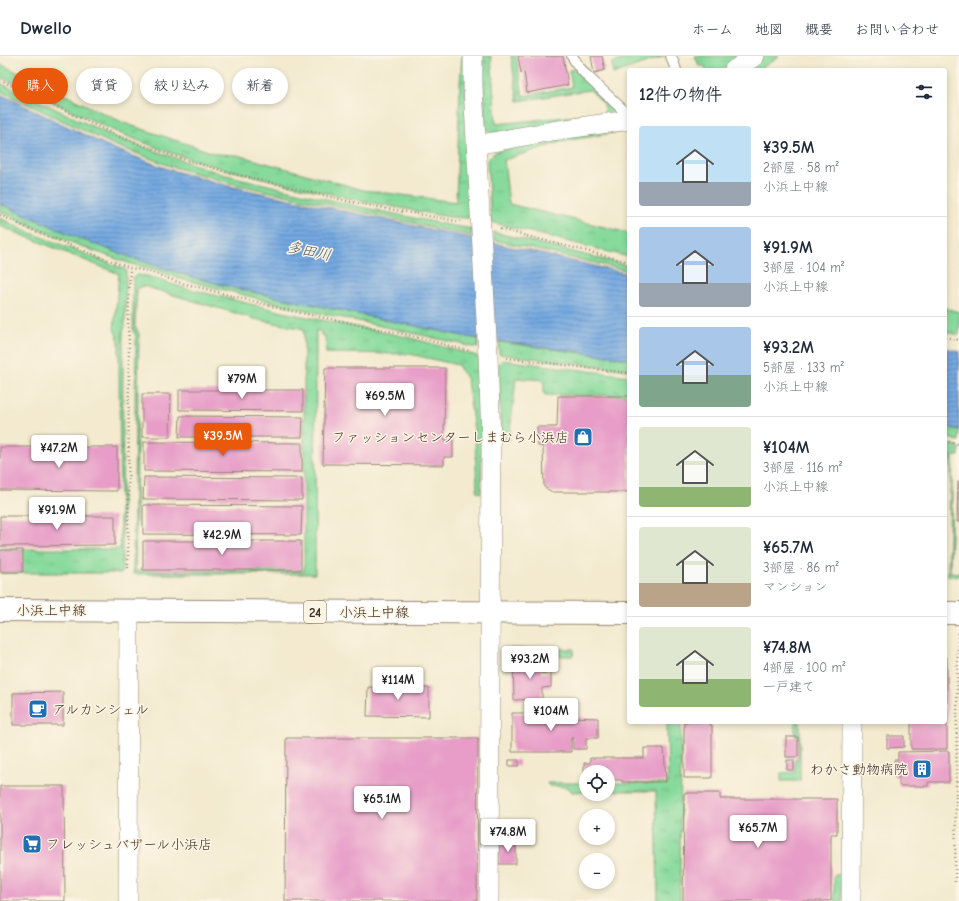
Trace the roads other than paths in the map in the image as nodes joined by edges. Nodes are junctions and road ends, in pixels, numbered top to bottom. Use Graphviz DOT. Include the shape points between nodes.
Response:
graph roads {
  1 [pos="473,56"];
  2 [pos="572,56"];
  3 [pos="671,56"];
  4 [pos="755,56"];
  5 [pos="675,68"];
  6 [pos="737,68"];
  7 [pos="627,118"];
  8 [pos="627,120"];
  9 [pos="476,145"];
  10 [pos="0,610"];
  11 [pos="129,610"];
  12 [pos="627,612"];
  13 [pos="491,613"];
  14 [pos="947,613"];
  15 [pos="959,613"];
  16 [pos="852,724"];
  17 [pos="128,901"];
  18 [pos="489,901"];
  19 [pos="851,901"];
  1 -- 9 [label="street"];
  2 -- 7 [label="lane" via="587,76 622,109"];
  3 -- 5 [label="lane"];
  4 -- 6 [label="street"];
  8 -- 9 [label="street"];
  9 -- 13 [label="street" via="491,439"];
  10 -- 11 [label="main road, 小浜上中線 / 24"];
  11 -- 13 [label="main road, 小浜上中線 / 24"];
  11 -- 17 [label="street"];
  12 -- 13 [label="main road, 小浜上中線 / 24"];
  13 -- 18 [label="street"];
  14 -- 15 [label="main road"];
  16 -- 19 [label="street"];
}
